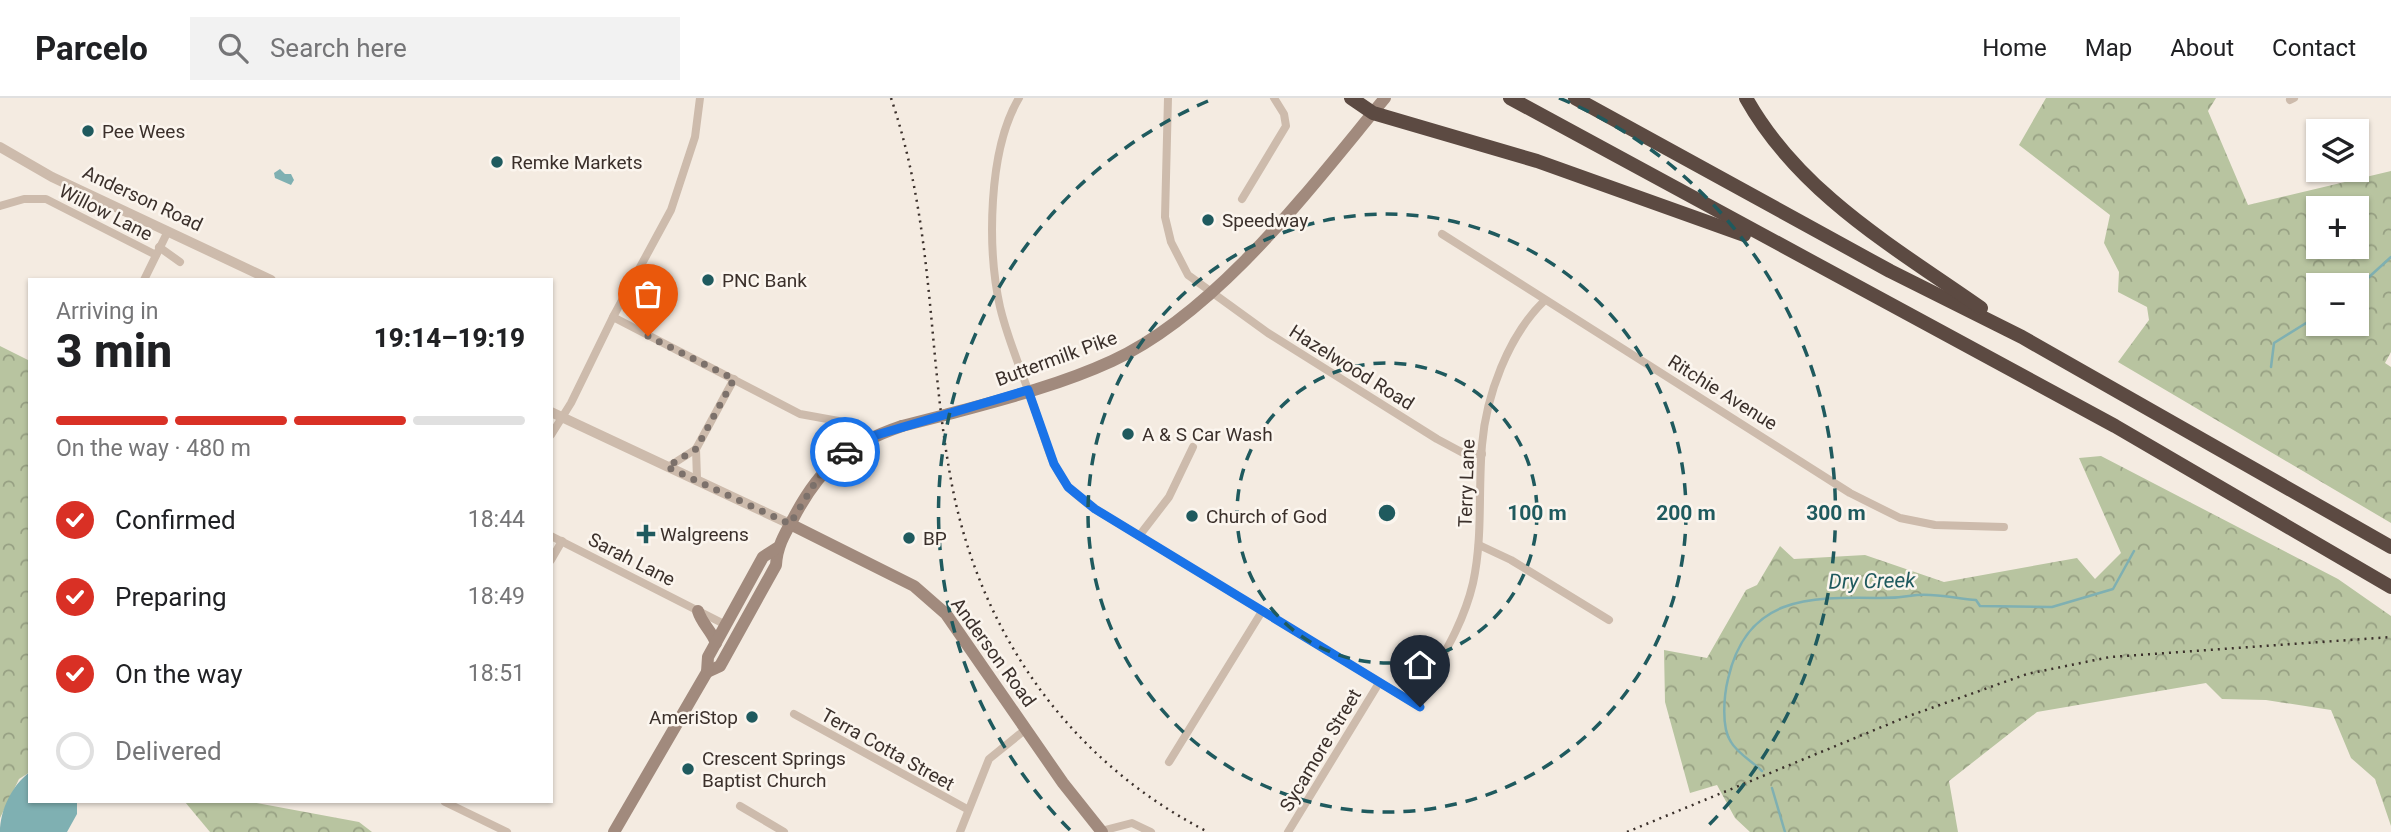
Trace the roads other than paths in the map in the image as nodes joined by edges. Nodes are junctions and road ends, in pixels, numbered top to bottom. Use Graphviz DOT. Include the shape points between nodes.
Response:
graph roads {
  1 [pos="700,98"];
  2 [pos="1019,98"];
  3 [pos="1168,98"];
  4 [pos="1275,98"];
  5 [pos="1351,98"];
  6 [pos="1385,98"];
  7 [pos="1510,98"];
  8 [pos="1575,98"];
  9 [pos="1746,98"];
  10 [pos="1373,113"];
  11 [pos="0,147"];
  12 [pos="1242,199"];
  13 [pos="0,206"];
  14 [pos="168,231"];
  15 [pos="1442,234"];
  16 [pos="1785,249"];
  17 [pos="157,251"];
  18 [pos="180,261"];
  19 [pos="145,278"];
  20 [pos="267,278"];
  21 [pos="1212,294"];
  22 [pos="1544,301"];
  23 [pos="613,317"];
  24 [pos="2022,337"];
  25 [pos="734,379"];
  26 [pos="1028,390"];
  27 [pos="553,413"];
  28 [pos="563,417"];
  29 [pos="553,432"];
  30 [pos="873,436"];
  31 [pos="1193,447"];
  32 [pos="696,449"];
  33 [pos="1482,454"];
  34 [pos="667,467"];
  35 [pos="696,479"];
  36 [pos="790,524"];
  37 [pos="2004,527"];
  38 [pos="1139,536"];
  39 [pos="553,537"];
  40 [pos="562,541"];
  41 [pos="1479,545"];
  42 [pos="2391,547"];
  43 [pos="777,548"];
  44 [pos="553,557"];
  45 [pos="2391,587"];
  46 [pos="698,611"];
  47 [pos="1261,613"];
  48 [pos="1609,620"];
  49 [pos="726,625"];
  50 [pos="716,643"];
  51 [pos="707,672"];
  52 [pos="1379,683"];
  53 [pos="794,714"];
  54 [pos="1026,729"];
  55 [pos="1169,762"];
  56 [pos="447,803"];
  57 [pos="740,806"];
  58 [pos="967,809"];
  59 [pos="507,832"];
  60 [pos="614,832"];
  61 [pos="784,832"];
  62 [pos="960,832"];
  63 [pos="1101,832"];
  64 [pos="1151,832"];
  65 [pos="1288,832"];
  1 -- 23 [label="street" via="685,176"];
  2 -- 26 [label="street" via="998,160 994,251 1001,309"];
  3 -- 21 [label="street, Hazelwood Road" via="1167,230 1188,275"];
  4 -- 12 [label="street" via="1286,126"];
  5 -- 10 [label="highway"];
  6 -- 10 [label="main road, Buttermilk Pike"];
  7 -- 16 [label="highway"];
  8 -- 24 [label="highway" via="1890,271"];
  9 -- 24 [label="highway" via="1770,136 1818,191"];
  10 -- 16 [label="highway" via="1537,161"];
  10 -- 21 [label="main road, Buttermilk Pike"];
  11 -- 14 [label="street, Anderson Road" via="52,177"];
  13 -- 17 [label="street, Willow Lane" via="46,199"];
  14 -- 17 [label="street"];
  14 -- 20 [label="street, Anderson Road"];
  15 -- 22 [label="street, Ritchie Avenue"];
  16 -- 45 [label="highway" via="2115,426"];
  17 -- 18 [label="street, Willow Lane"];
  17 -- 19 [label="street"];
  21 -- 26 [label="main road, Buttermilk Pike" via="1177,322 1112,361"];
  21 -- 33 [label="street, Hazelwood Road" via="1460,452"];
  22 -- 33 [label="street, Terry Lane" via="1503,367 1492,396"];
  22 -- 37 [label="street, Ritchie Avenue" via="1885,511 1935,525"];
  23 -- 25 [label="street"];
  23 -- 28 [label="street"];
  24 -- 42 [label="highway"];
  25 -- 30 [label="street" via="800,414 855,424"];
  25 -- 32 [label="street"];
  26 -- 30 [label="main road, Buttermilk Pike, bridge"];
  26 -- 38 [label="street" via="1051,457 1068,487"];
  27 -- 28 [label="street, Anderson Road"];
  28 -- 29 [label="street"];
  28 -- 34 [label="street, Anderson Road"];
  30 -- 36 [label="main road, Buttermilk Pike" via="846,451 819,476"];
  31 -- 38 [label="street" via="1169,496"];
  32 -- 34 [label="street"];
  32 -- 35 [label="street"];
  33 -- 41 [label="street, Terry Lane"];
  34 -- 35 [label="street, Anderson Road"];
  35 -- 36 [label="street, Anderson Road"];
  36 -- 43 [label="main road, Buttermilk Pike"];
  36 -- 54 [label="main road, Anderson Road" via="927,596 954,624"];
  38 -- 47 [label="street"];
  39 -- 40 [label="street, Sarah Lane"];
  40 -- 44 [label="street"];
  40 -- 46 [label="street, Sarah Lane"];
  41 -- 48 [label="street"];
  41 -- 52 [label="street, Terry Lane" via="1464,616 1419,698 1420,707"];
  43 -- 49 [label="main road, Buttermilk Pike" via="764,557"];
  43 -- 51 [label="main road, Buttermilk Pike" via="776,565 720,666"];
  46 -- 49 [label="street, Sarah Lane"];
  46 -- 50 [label="main road"];
  47 -- 52 [label="street"];
  47 -- 55 [label="street"];
  49 -- 50 [label="main road, Buttermilk Pike"];
  50 -- 51 [label="main road, Buttermilk Pike"];
  51 -- 60 [label="main road, Buttermilk Pike"];
  52 -- 65 [label="street, Sycamore Street"];
  53 -- 58 [label="street, Terra Cotta Street"];
  54 -- 58 [label="street" via="989,760"];
  54 -- 63 [label="main road, Anderson Road"];
  56 -- 59 [label="street"];
  57 -- 61 [label="street"];
  58 -- 62 [label="street"];
  63 -- 64 [label="street" via="1132,823"];
}
